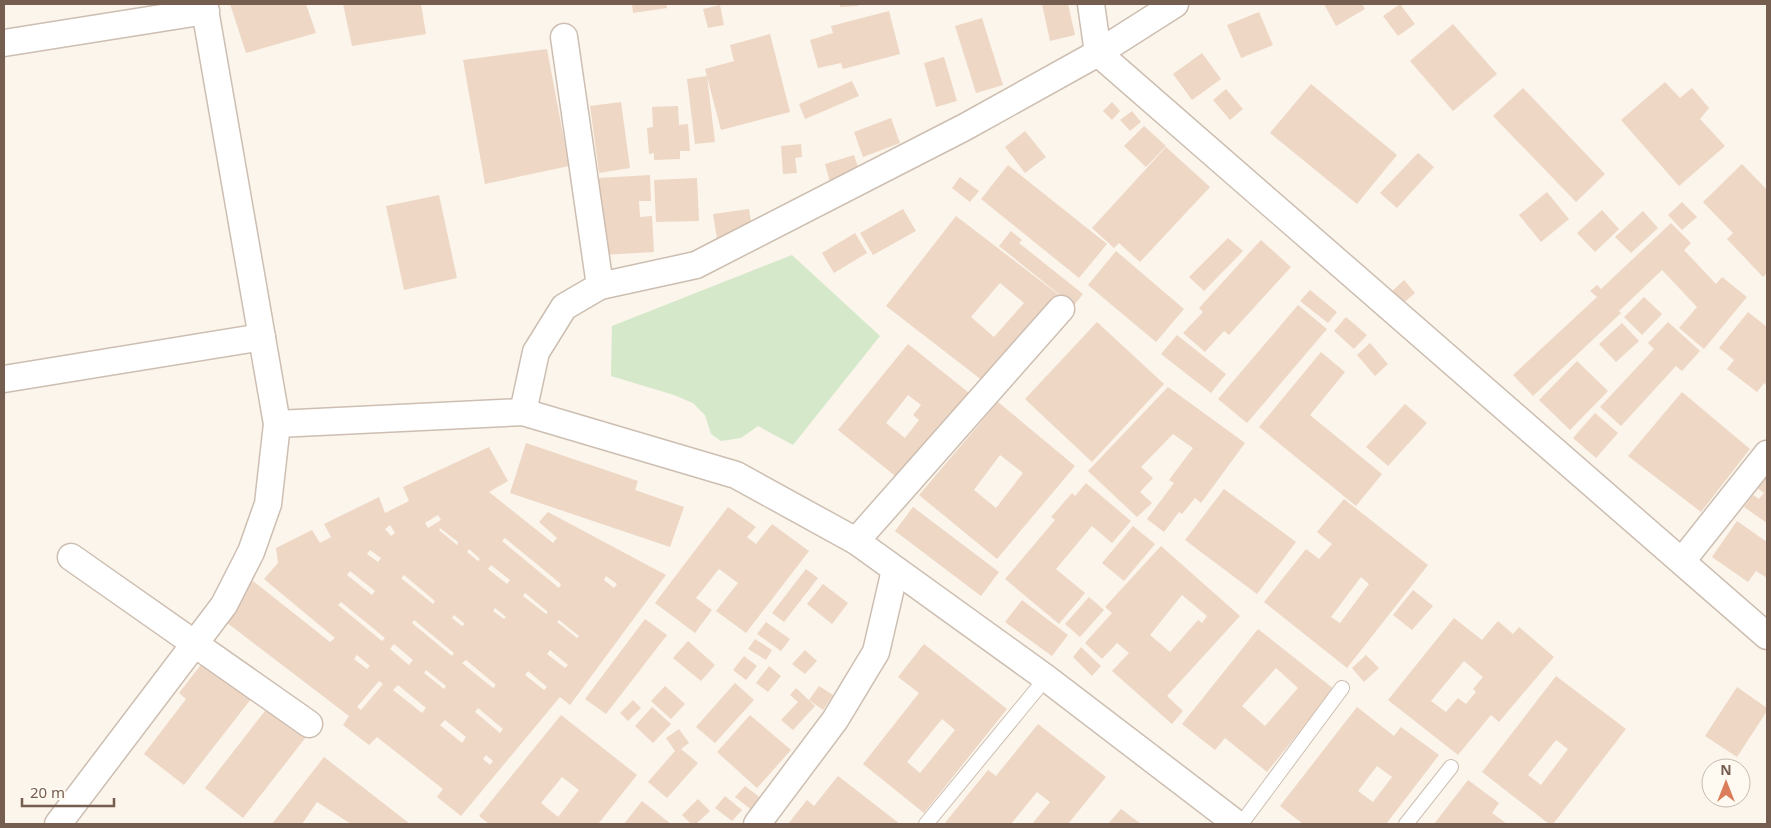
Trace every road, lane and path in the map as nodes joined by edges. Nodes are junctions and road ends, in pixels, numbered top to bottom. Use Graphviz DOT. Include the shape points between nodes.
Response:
graph roads {
  1 [pos="1091,4"];
  2 [pos="1175,4"];
  3 [pos="205,7"];
  4 [pos="564,38"];
  5 [pos="4,43"];
  6 [pos="1098,53"];
  7 [pos="600,286"];
  8 [pos="1061,309"];
  9 [pos="262,337"];
  10 [pos="4,379"];
  11 [pos="523,412"];
  12 [pos="277,424"];
  13 [pos="1767,454"];
  14 [pos="856,542"];
  15 [pos="71,557"];
  16 [pos="1682,561"];
  17 [pos="895,570"];
  18 [pos="1767,636"];
  19 [pos="195,643"];
  20 [pos="1046,678"];
  21 [pos="1342,688"];
  22 [pos="309,724"];
  23 [pos="1451,767"];
  24 [pos="58,824"];
  25 [pos="758,824"];
  26 [pos="926,824"];
  27 [pos="1237,824"];
  28 [pos="1241,824"];
  29 [pos="1406,824"];
  1 -- 6 [label="street"];
  2 -- 6 [label="street"];
  3 -- 5 [label="street"];
  3 -- 9 [label="street"];
  4 -- 7 [label="street"];
  6 -- 7 [label="street" via="965,127 696,265"];
  6 -- 16 [label="street"];
  7 -- 11 [label="street" via="564,307 536,352"];
  8 -- 14 [label="street"];
  9 -- 10 [label="street"];
  9 -- 12 [label="street"];
  11 -- 12 [label="street"];
  11 -- 14 [label="street" via="736,475"];
  12 -- 19 [label="street" via="268,504 251,552 224,605"];
  13 -- 16 [label="street"];
  14 -- 17 [label="street"];
  15 -- 19 [label="street"];
  16 -- 18 [label="street"];
  17 -- 20 [label="street"];
  17 -- 25 [label="street" via="876,652 835,720"];
  19 -- 22 [label="street"];
  19 -- 24 [label="street"];
  20 -- 26 [label="lane"];
  20 -- 27 [label="street"];
  21 -- 28 [label="lane"];
  23 -- 29 [label="lane"];
}
